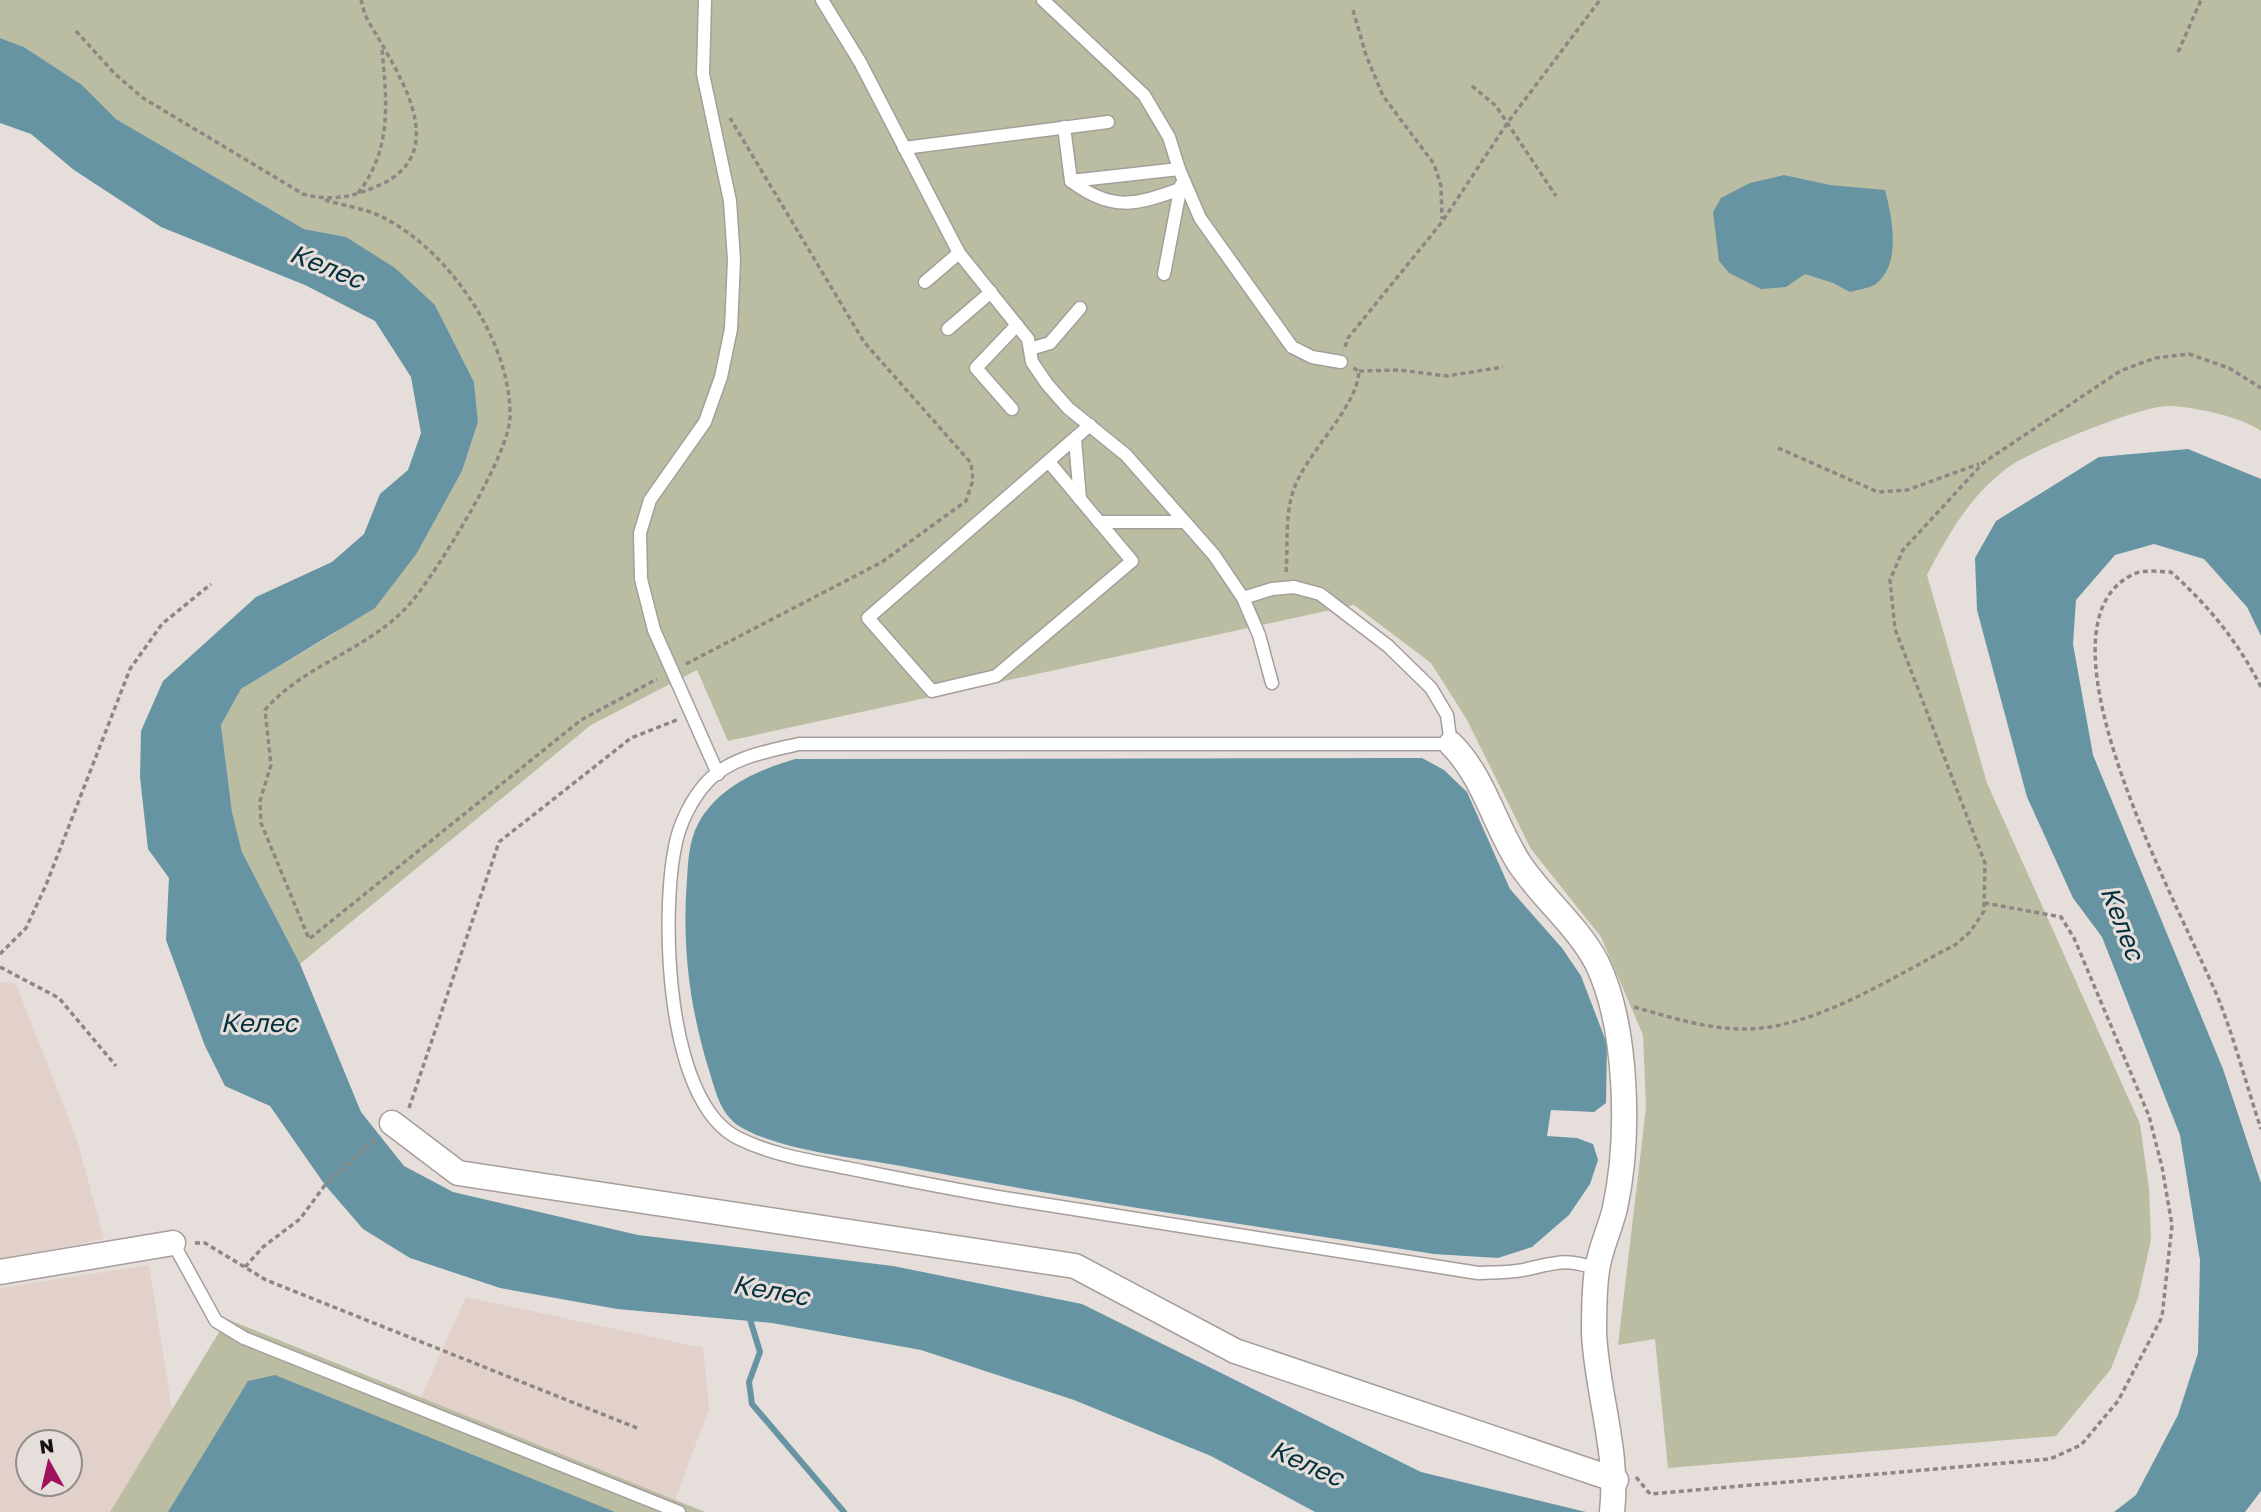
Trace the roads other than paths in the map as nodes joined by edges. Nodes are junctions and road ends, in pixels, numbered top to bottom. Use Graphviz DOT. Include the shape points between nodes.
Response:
graph roads {
  1 [pos="705,0"];
  2 [pos="822,0"];
  3 [pos="1043,0"];
  4 [pos="1108,122"];
  5 [pos="1064,127"];
  6 [pos="904,148"];
  7 [pos="1180,178"];
  8 [pos="1071,181"];
  9 [pos="959,253"];
  10 [pos="1164,274"];
  11 [pos="925,282"];
  12 [pos="991,292"];
  13 [pos="1080,309"];
  14 [pos="1017,326"];
  15 [pos="948,329"];
  16 [pos="1030,349"];
  17 [pos="1341,362"];
  18 [pos="1012,409"];
  19 [pos="1090,425"];
  20 [pos="1075,439"];
  21 [pos="1049,462"];
  22 [pos="1080,499"];
  23 [pos="1099,522"];
  24 [pos="1185,522"];
  25 [pos="1243,598"];
  26 [pos="1272,682"];
  27 [pos="1451,744"];
  28 [pos="718,774"];
  29 [pos="392,1123"];
  30 [pos="173,1243"];
  31 [pos="1597,1269"];
  32 [pos="0,1272"];
  33 [pos="1615,1480"];
  34 [pos="679,1512"];
  35 [pos="1612,1512"];
  1 -- 28 [label="lane" via="704,74 730,201 734,260 731,329 705,422 650,500 640,533 641,579 654,630"];
  2 -- 6 [label="lane"];
  3 -- 7 [label="lane" via="1144,95 1170,137"];
  4 -- 5 [label="lane"];
  5 -- 6 [label="lane"];
  5 -- 8 [label="lane"];
  6 -- 9 [label="lane"];
  7 -- 8 [label="lane"];
  7 -- 8 [label="lane" via="1141,204 1126,205 1086,192"];
  7 -- 10 [label="lane"];
  7 -- 17 [label="lane" via="1200,218 1292,347 1312,357"];
  9 -- 11 [label="lane"];
  9 -- 12 [label="lane"];
  12 -- 14 [label="lane"];
  12 -- 15 [label="lane"];
  13 -- 16 [label="lane" via="1050,343"];
  14 -- 16 [label="lane"];
  14 -- 18 [label="lane" via="976,368"];
  16 -- 19 [label="lane" via="1032,362 1047,384"];
  19 -- 20 [label="lane"];
  19 -- 24 [label="lane" via="1126,455"];
  20 -- 21 [label="lane"];
  20 -- 22 [label="lane"];
  21 -- 22 [label="lane"];
  21 -- 23 [label="lane" via="868,618 932,691 996,676 1132,561"];
  22 -- 23 [label="lane"];
  23 -- 24 [label="lane"];
  24 -- 25 [label="lane"];
  25 -- 26 [label="lane"];
  25 -- 27 [label="lane" via="1285,588 1320,594 1388,646 1431,688 1447,715"];
  27 -- 28 [label="lane" via="799,744 763,752"];
  27 -- 31 [label="street" via="1468,761 1517,860 1576,930 1597,964 1610,1001 1623,1070 1623,1128 1615,1207"];
  28 -- 31 [label="lane" via="687,812 675,845 667,916 671,989 683,1049 700,1098 715,1121 734,1136 770,1152 958,1190 1478,1273 1521,1271 1555,1261"];
  29 -- 33 [label="street" via="458,1173 1075,1266 1235,1351"];
  30 -- 32 [label="street"];
  30 -- 34 [label="lane" via="216,1321 244,1338"];
  31 -- 33 [label="street" via="1594,1334"];
  33 -- 35 [label="street"];
}
